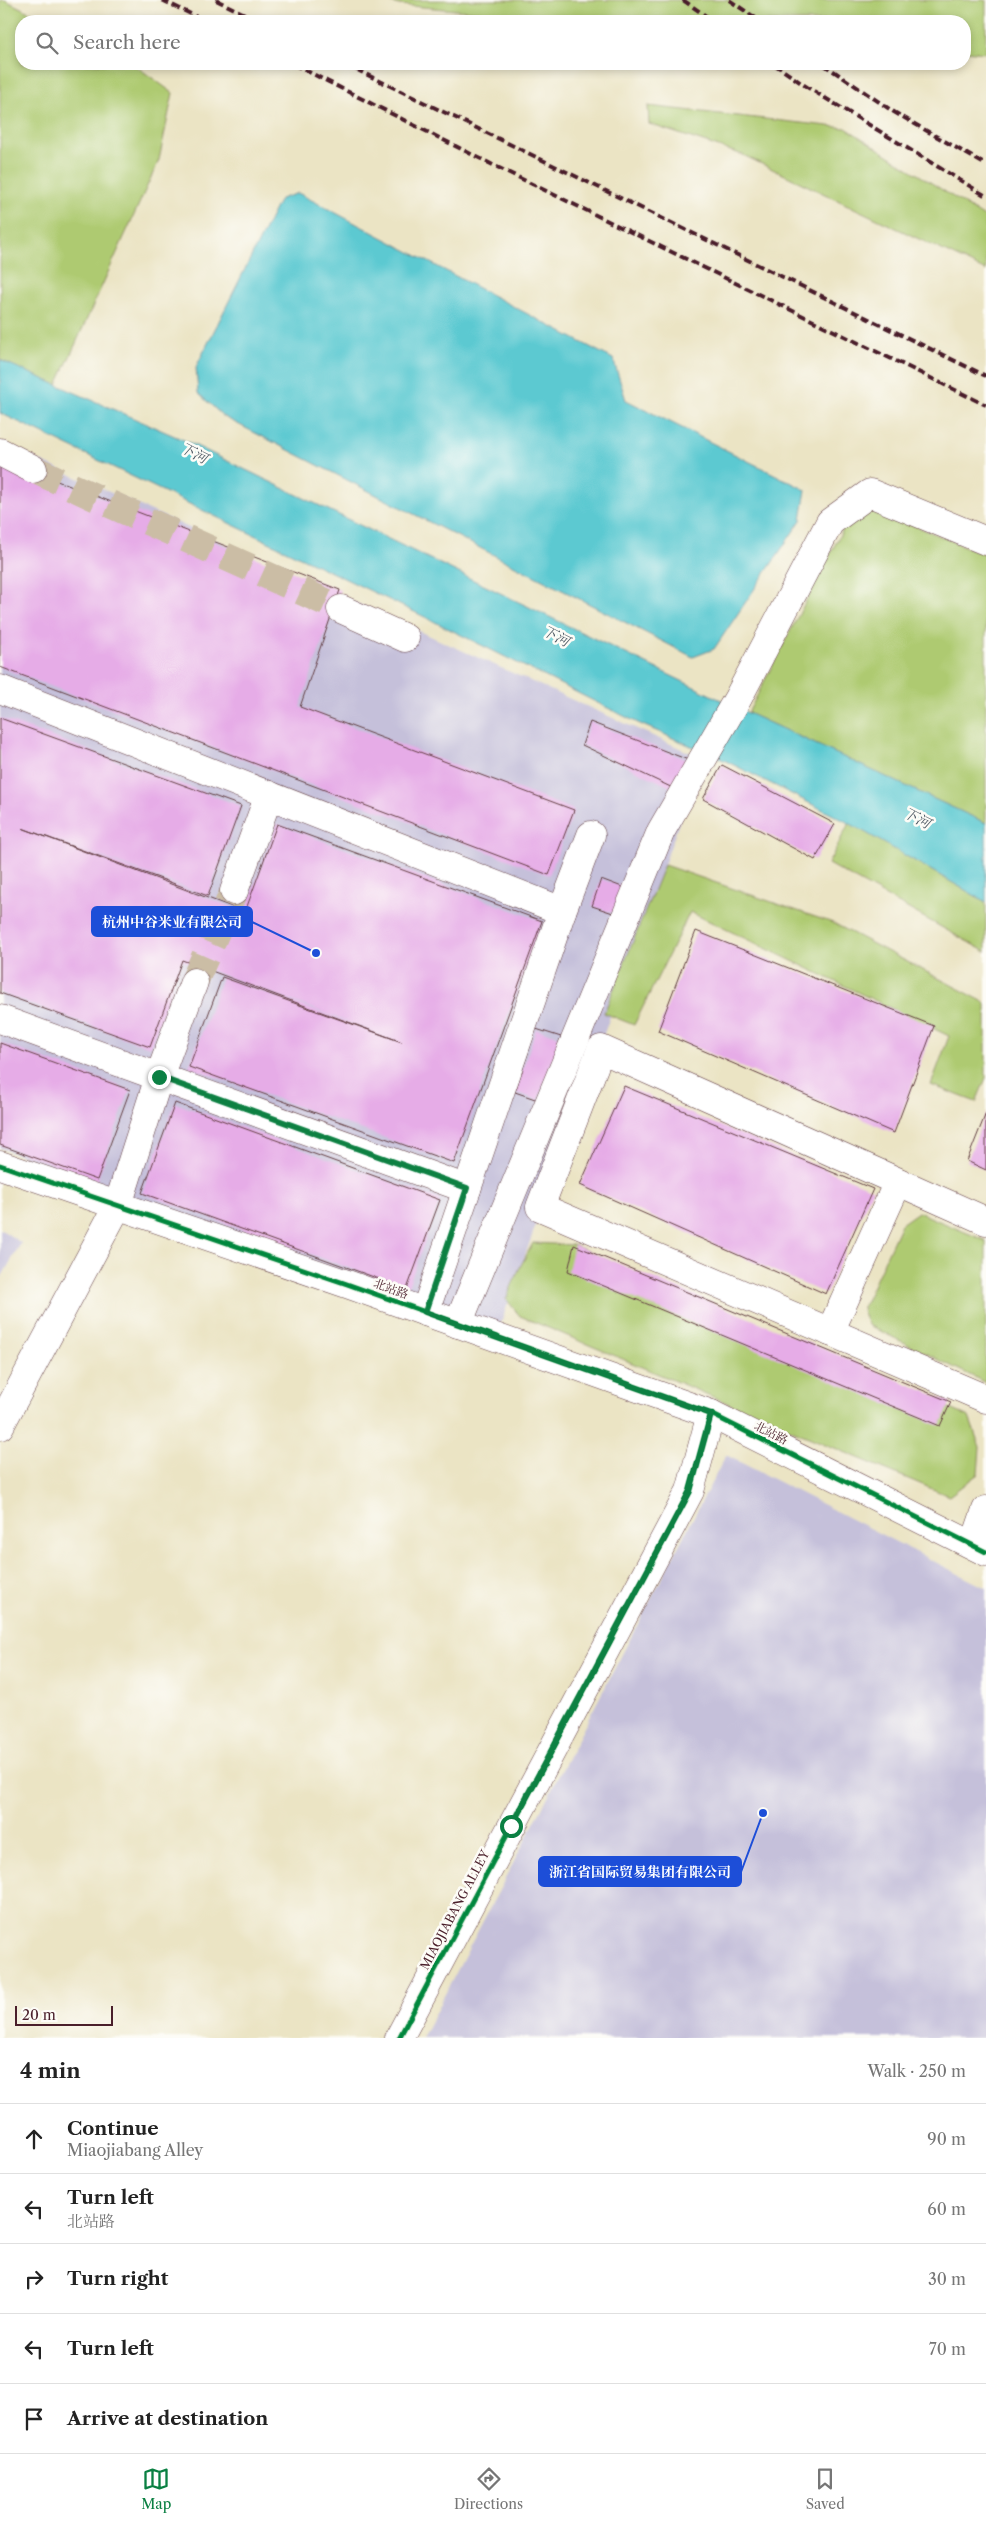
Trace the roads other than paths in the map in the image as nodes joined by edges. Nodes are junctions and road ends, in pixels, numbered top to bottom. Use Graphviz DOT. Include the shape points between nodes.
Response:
graph roads {
  1 [pos="0,452"];
  2 [pos="33,469"];
  3 [pos="986,541"];
  4 [pos="340,609"];
  5 [pos="405,638"];
  6 [pos="0,689"];
  7 [pos="269,795"];
  8 [pos="591,835"];
  9 [pos="234,891"];
  10 [pos="562,911"];
  11 [pos="194,982"];
  12 [pos="0,1019"];
  13 [pos="159,1077"];
  14 [pos="0,1164"];
  15 [pos="898,1182"];
  16 [pos="467,1188"];
  17 [pos="118,1205"];
  18 [pos="986,1221"];
  19 [pos="425,1312"];
  20 [pos="458,1324"];
  21 [pos="830,1332"];
  22 [pos="986,1400"];
  23 [pos="711,1414"];
  24 [pos="0,1426"];
  25 [pos="986,1510"];
  26 [pos="980,1549"];
  27 [pos="398,2038"];
  1 -- 2 [label="street"];
  3 -- 20 [label="street" via="870,493 830,522 738,698 661,831"];
  4 -- 5 [label="street"];
  6 -- 7 [label="street"];
  7 -- 9 [label="street"];
  7 -- 10 [label="street"];
  8 -- 10 [label="street"];
  10 -- 16 [label="street"];
  11 -- 13 [label="street"];
  12 -- 13 [label="street"];
  13 -- 16 [label="street"];
  13 -- 17 [label="street"];
  14 -- 17 [label="street, 北站路"];
  15 -- 18 [label="street"];
  15 -- 21 [label="street"];
  15 -- 21 [label="street" via="601,1049 540,1207"];
  16 -- 19 [label="street"];
  17 -- 19 [label="street, 北站路"];
  17 -- 24 [label="street"];
  19 -- 20 [label="street, 北站路"];
  20 -- 23 [label="street, 北站路"];
  21 -- 22 [label="street"];
  23 -- 26 [label="street, 北站路"];
  23 -- 27 [label="street, MIAOJIABANG ALLEY" via="690,1491"];
  25 -- 26 [label="street"];
}
